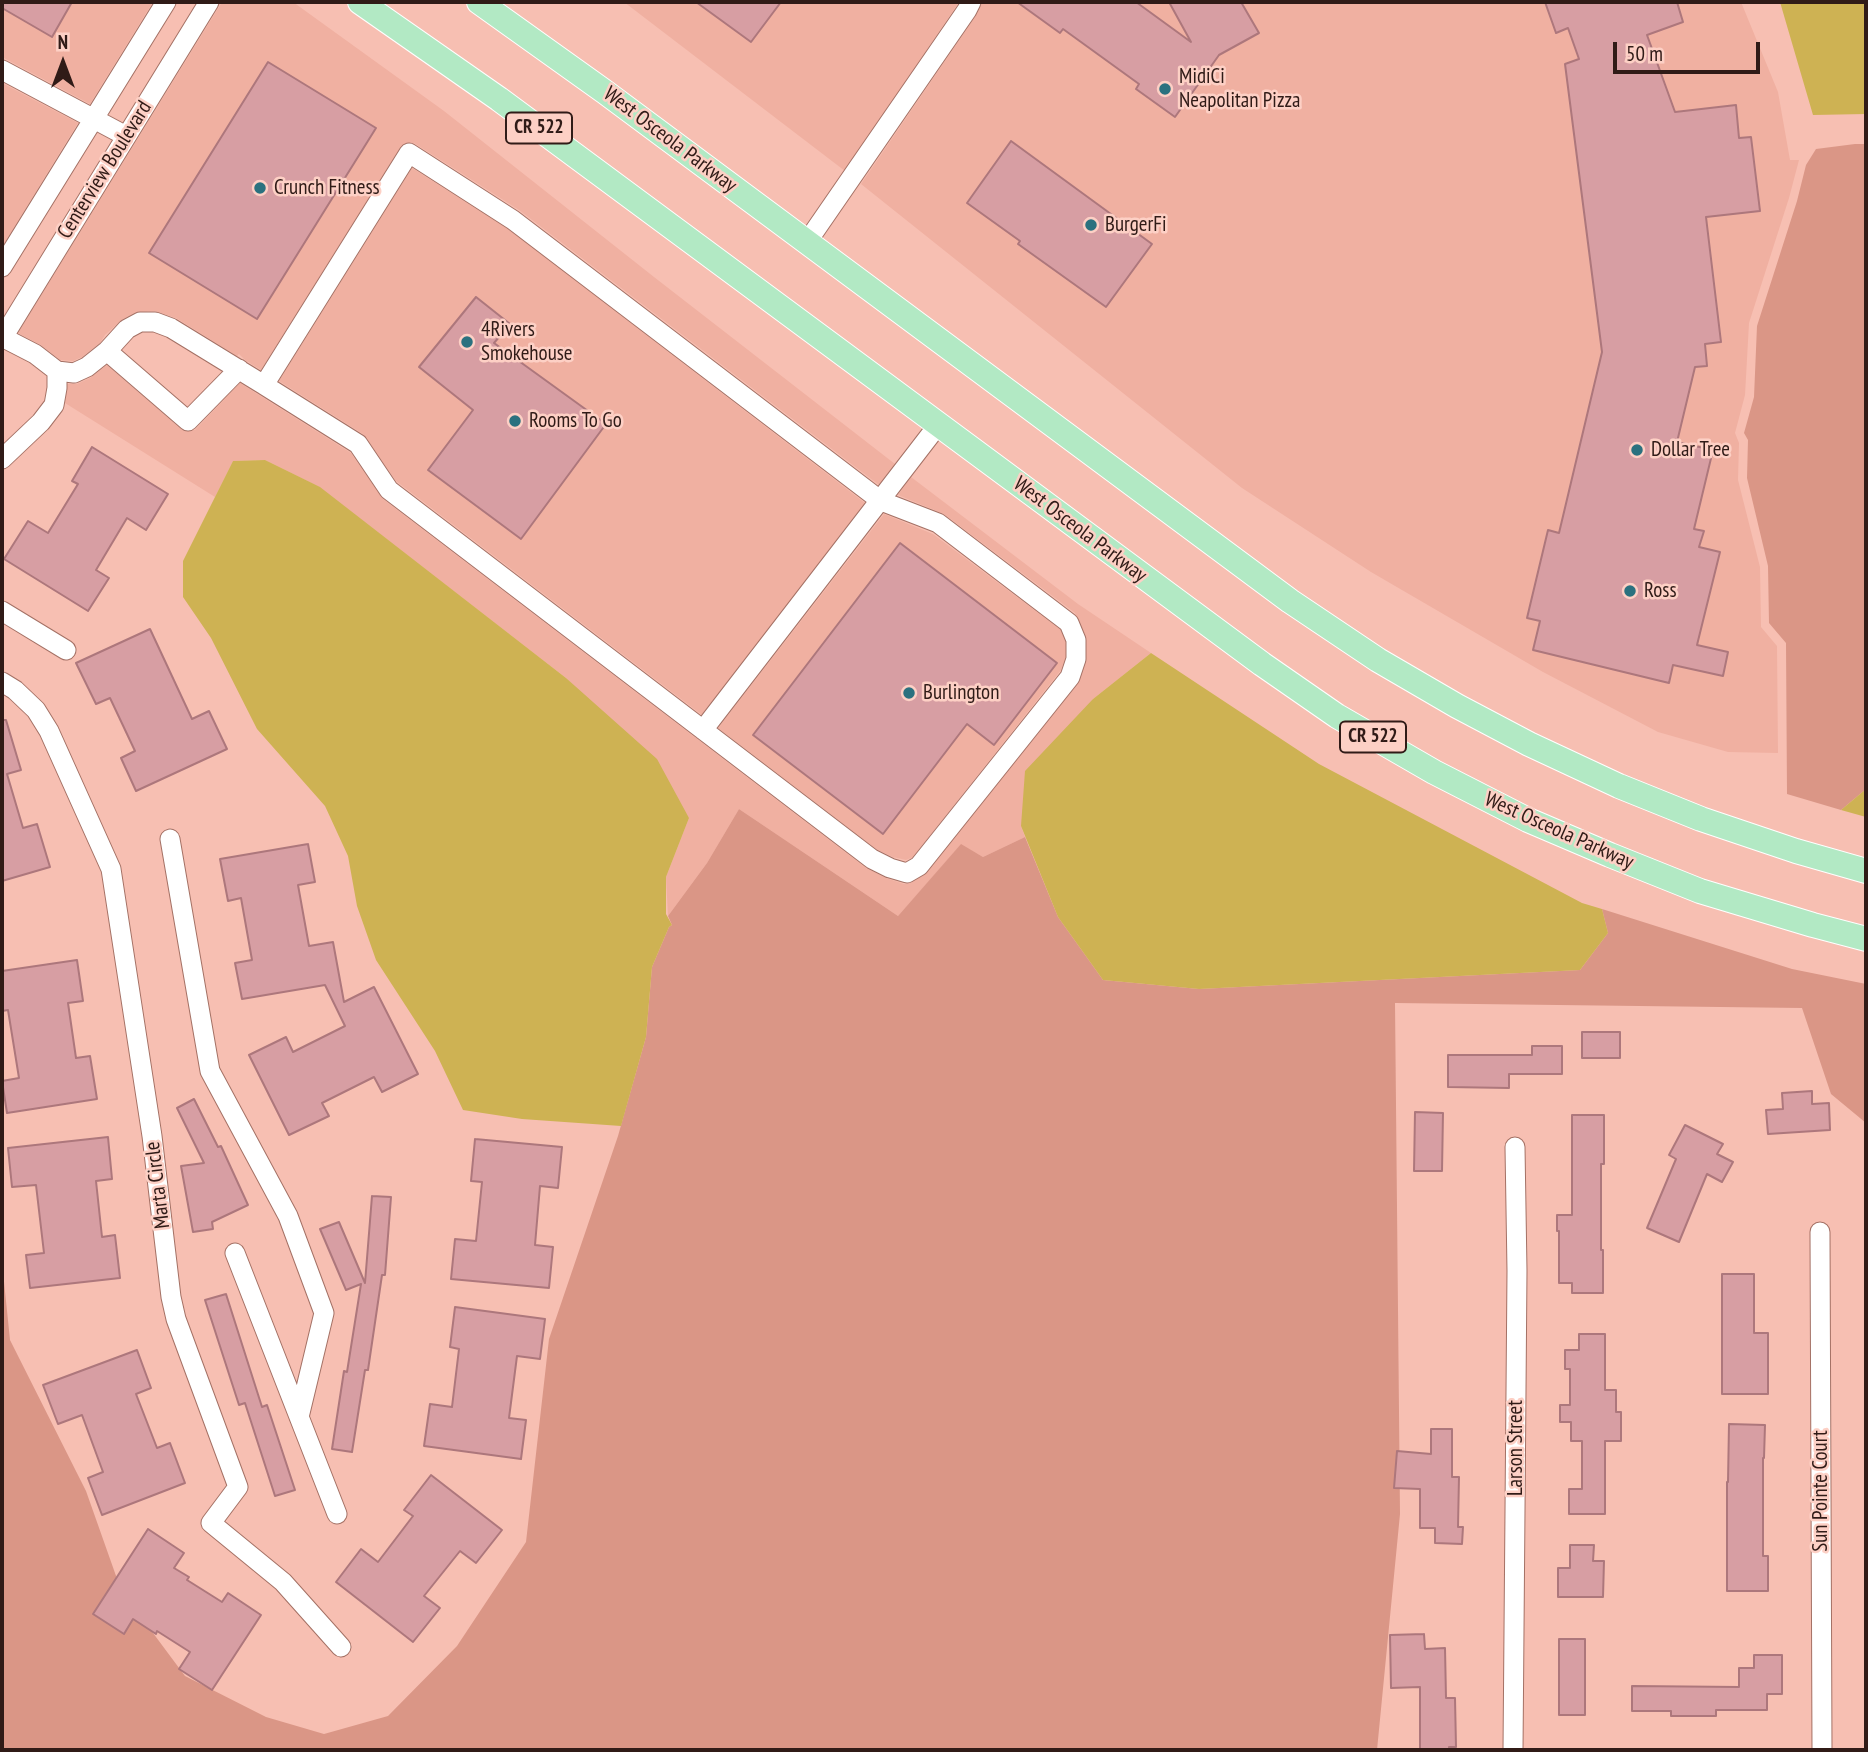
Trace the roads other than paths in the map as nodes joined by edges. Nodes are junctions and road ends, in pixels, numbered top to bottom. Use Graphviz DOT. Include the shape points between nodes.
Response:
graph roads {
  1 [pos="166,2"];
  2 [pos="209,2"];
  3 [pos="360,2"];
  4 [pos="479,2"];
  5 [pos="971,2"];
  6 [pos="2,70"];
  7 [pos="93,118"];
  8 [pos="126,136"];
  9 [pos="807,242"];
  10 [pos="2,267"];
  11 [pos="2,338"];
  12 [pos="107,351"];
  13 [pos="239,369"];
  14 [pos="57,371"];
  15 [pos="264,385"];
  16 [pos="938,425"];
  17 [pos="2,459"];
  18 [pos="880,501"];
  19 [pos="2,611"];
  20 [pos="66,650"];
  21 [pos="2,682"];
  22 [pos="704,730"];
  23 [pos="170,839"];
  24 [pos="1866,871"];
  25 [pos="1866,939"];
  26 [pos="1515,1146"];
  27 [pos="1821,1232"];
  28 [pos="235,1253"];
  29 [pos="299,1418"];
  30 [pos="337,1514"];
  31 [pos="341,1647"];
  32 [pos="1513,1750"];
  33 [pos="1822,1750"];
  1 -- 7 [label="street, Centerview Boulevard"];
  2 -- 8 [label="street, Centerview Boulevard"];
  3 -- 16 [label="main road, West Osceola Parkway / CR 522" via="499,99"];
  4 -- 9 [label="main road, West Osceola Parkway"];
  5 -- 9 [label="street"];
  6 -- 7 [label="street"];
  7 -- 8 [label="street"];
  7 -- 10 [label="street, Centerview Boulevard"];
  8 -- 11 [label="street, Centerview Boulevard"];
  9 -- 24 [label="main road, West Osceola Parkway" via="1290,601 1378,660 1529,744 1619,786 1702,819"];
  11 -- 14 [label="street"];
  12 -- 13 [label="street" via="127,329 140,322 155,322"];
  12 -- 13 [label="street" via="188,421"];
  12 -- 14 [label="street" via="87,368 74,373"];
  13 -- 15 [label="street"];
  14 -- 17 [label="street" via="54,405"];
  15 -- 18 [label="street" via="409,153 513,220"];
  15 -- 22 [label="street" via="358,444 388,490"];
  16 -- 18 [label="street"];
  16 -- 25 [label="main road, West Osceola Parkway / CR 522" via="1262,664 1337,716 1434,772 1528,820 1700,891"];
  18 -- 22 [label="street"];
  18 -- 22 [label="street" via="938,523 1069,623 1076,640 1070,677 919,866 907,873 872,859"];
  19 -- 20 [label="street"];
  21 -- 31 [label="street, Marta Circle" via="36,710 49,731 111,869 152,1136 171,1297 238,1487 211,1523 283,1582"];
  23 -- 29 [label="street" via="210,1071 288,1216 324,1313"];
  26 -- 32 [label="street, Larson Street"];
  27 -- 33 [label="street, Sun Pointe Court"];
  28 -- 29 [label="street"];
  29 -- 30 [label="street"];
}
